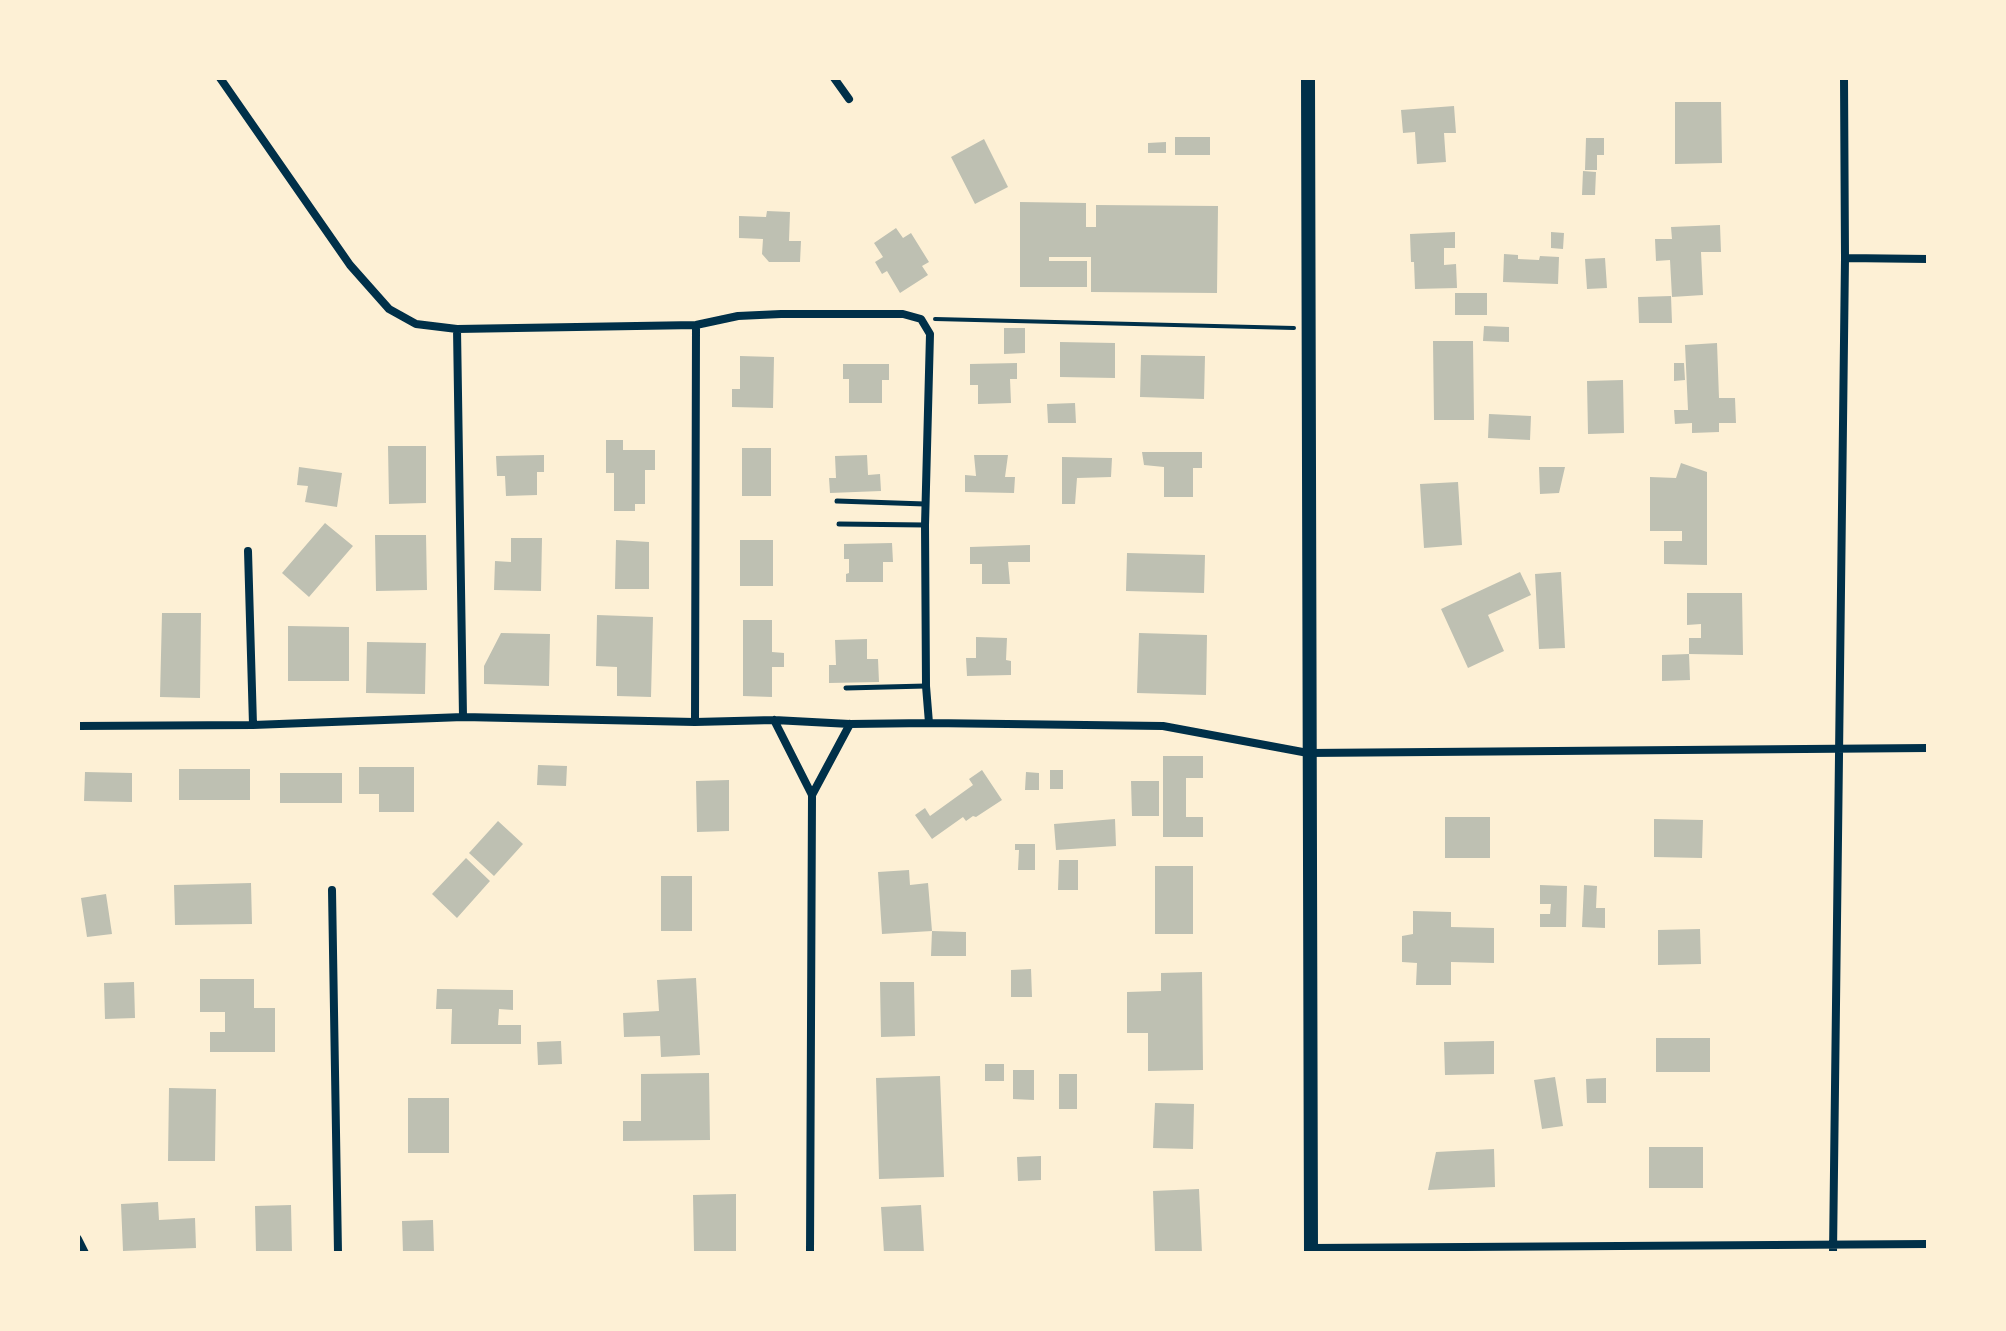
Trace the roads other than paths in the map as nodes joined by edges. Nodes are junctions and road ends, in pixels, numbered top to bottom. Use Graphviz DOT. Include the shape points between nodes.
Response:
graph roads {
  1 [pos="220,78"];
  2 [pos="834,78"];
  3 [pos="1308,78"];
  4 [pos="1844,78"];
  5 [pos="849,99"];
  6 [pos="1845,258"];
  7 [pos="1928,259"];
  8 [pos="696,325"];
  9 [pos="457,329"];
  10 [pos="837,501"];
  11 [pos="926,504"];
  12 [pos="839,524"];
  13 [pos="925,525"];
  14 [pos="248,551"];
  15 [pos="926,686"];
  16 [pos="846,688"];
  17 [pos="463,717"];
  18 [pos="774,720"];
  19 [pos="695,722"];
  20 [pos="929,723"];
  21 [pos="850,724"];
  22 [pos="253,725"];
  23 [pos="78,726"];
  24 [pos="1928,748"];
  25 [pos="1840,749"];
  26 [pos="1308,753"];
  27 [pos="812,795"];
  28 [pos="332,890"];
  29 [pos="78,1239"];
  30 [pos="1928,1244"];
  31 [pos="1833,1248"];
  32 [pos="1311,1251"];
  33 [pos="85,1253"];
  34 [pos="338,1253"];
  35 [pos="810,1253"];
  1 -- 9 [label="street" via="350,265 389,309 416,324"];
  2 -- 5 [label="street"];
  3 -- 26 [label="street"];
  4 -- 6 [label="street"];
  6 -- 7 [label="street"];
  6 -- 25 [label="street"];
  8 -- 9 [label="street"];
  8 -- 11 [label="street" via="781,314 903,314 921,319 930,334"];
  8 -- 19 [label="street"];
  9 -- 17 [label="street"];
  10 -- 11 [label="lane"];
  11 -- 13 [label="street"];
  12 -- 13 [label="lane"];
  13 -- 15 [label="street"];
  14 -- 22 [label="street"];
  15 -- 16 [label="lane"];
  15 -- 20 [label="street"];
  17 -- 19 [label="street"];
  17 -- 22 [label="street"];
  18 -- 19 [label="street"];
  18 -- 21 [label="street"];
  18 -- 27 [label="street"];
  20 -- 21 [label="street"];
  20 -- 26 [label="street" via="1163,726"];
  21 -- 27 [label="street"];
  22 -- 23 [label="street"];
  24 -- 25 [label="street"];
  25 -- 26 [label="street"];
  25 -- 31 [label="street"];
  26 -- 32 [label="street"];
  27 -- 35 [label="street"];
  28 -- 34 [label="street"];
  29 -- 33 [label="street"];
  30 -- 31 [label="street"];
  31 -- 32 [label="street"];
}
